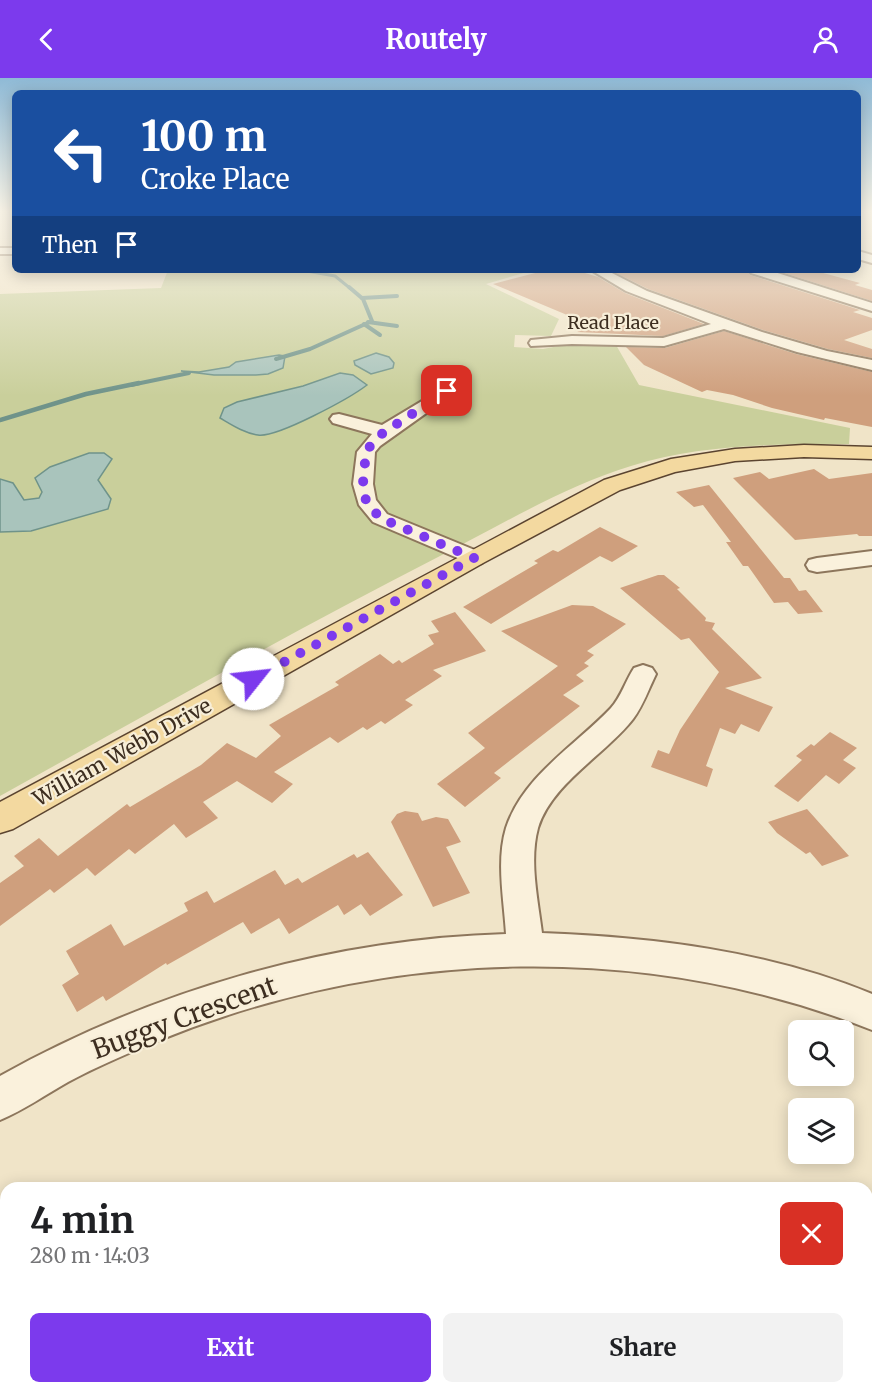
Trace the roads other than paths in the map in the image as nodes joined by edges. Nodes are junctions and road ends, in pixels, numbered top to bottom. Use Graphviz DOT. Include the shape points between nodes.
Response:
graph roads {
  1 [pos="603,273"];
  2 [pos="766,273"];
  3 [pos="872,307"];
  4 [pos="725,324"];
  5 [pos="536,343"];
  6 [pos="872,365"];
  7 [pos="447,391"];
  8 [pos="339,419"];
  9 [pos="386,432"];
  10 [pos="872,453"];
  11 [pos="474,558"];
  12 [pos="872,558"];
  13 [pos="817,565"];
  14 [pos="643,674"];
  15 [pos="0,819"];
  16 [pos="525,948"];
  17 [pos="872,1012"];
  18 [pos="0,1099"];
  1 -- 4 [label="street" via="639,292"];
  2 -- 3 [label="street"];
  4 -- 5 [label="street, Read Place" via="658,343"];
  4 -- 6 [label="street" via="791,348"];
  7 -- 9 [label="street"];
  8 -- 9 [label="street"];
  9 -- 11 [label="street" via="366,452 363,467 366,501 371,509 380,518"];
  10 -- 11 [label="main road, William Webb Drive" via="804,451 724,456 661,469 607,487"];
  11 -- 15 [label="main road, William Webb Drive"];
  12 -- 13 [label="street"];
  14 -- 16 [label="street" via="623,712 551,782 532,806 522,829 518,855"];
  16 -- 17 [label="street, Buggy Crescent" via="629,953 682,961 848,1001"];
  16 -- 18 [label="street, Buggy Crescent" via="381,959 282,980 181,1013 71,1059"];
}
